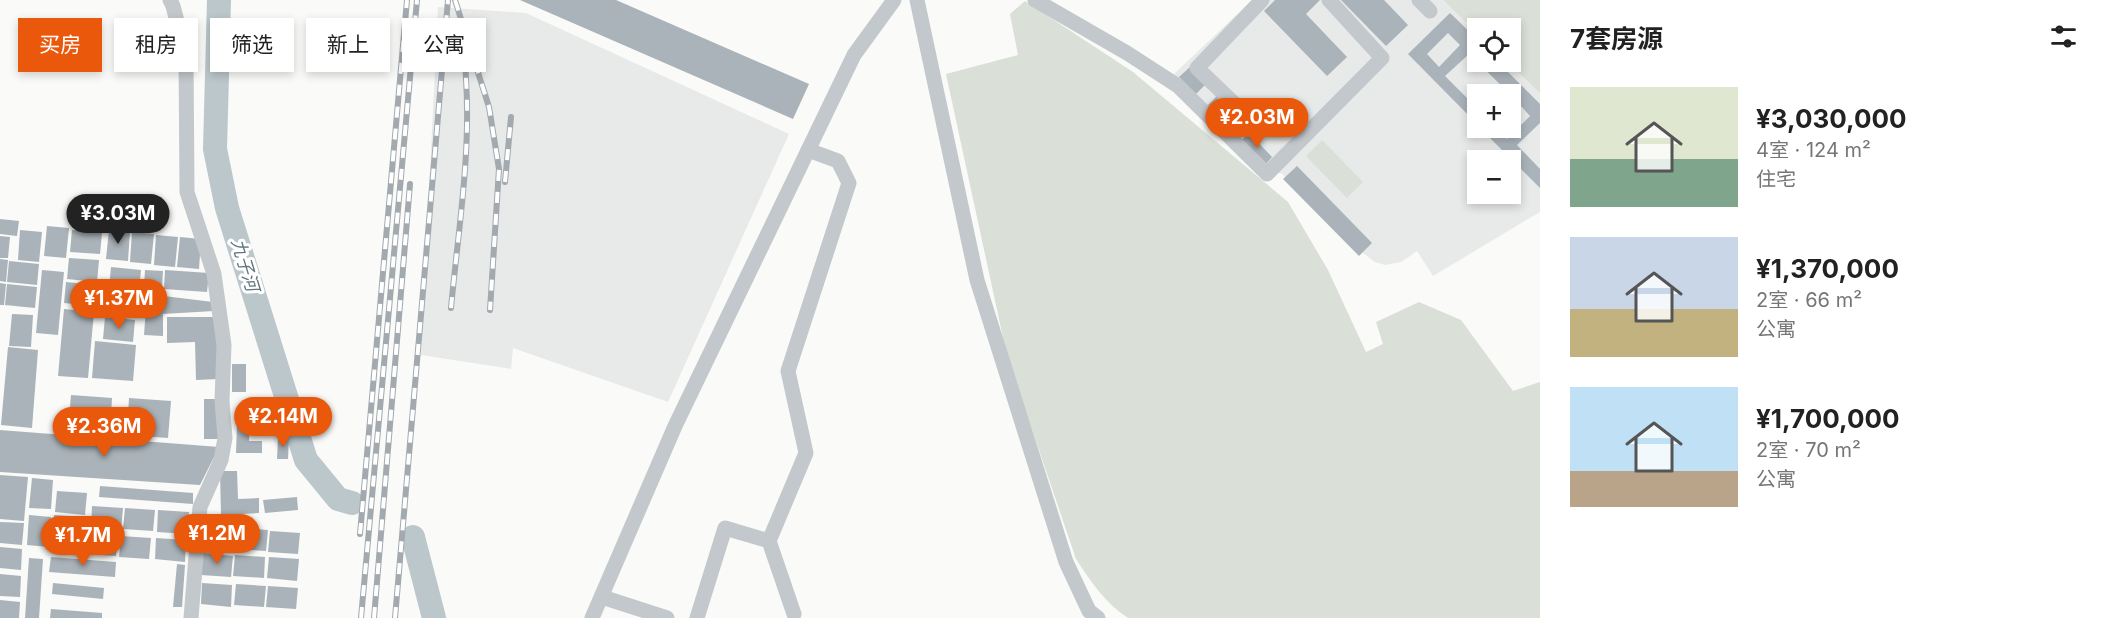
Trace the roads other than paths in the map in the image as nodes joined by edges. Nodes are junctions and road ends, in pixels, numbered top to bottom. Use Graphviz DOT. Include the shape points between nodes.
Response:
graph roads {
  1 [pos="170,0"];
  2 [pos="894,0"];
  3 [pos="917,0"];
  4 [pos="1035,0"];
  5 [pos="1262,0"];
  6 [pos="1329,0"];
  7 [pos="1243,112"];
  8 [pos="808,150"];
  9 [pos="769,541"];
  10 [pos="602,597"];
  11 [pos="794,614"];
  12 [pos="191,618"];
  13 [pos="592,618"];
  14 [pos="667,618"];
  15 [pos="697,618"];
  16 [pos="1098,618"];
  1 -- 12 [label="street" via="186,56 188,192 214,274 224,345 225,438 221,460 200,507"];
  2 -- 8 [label="street" via="854,55"];
  3 -- 16 [label="street" via="977,280 1065,562 1089,611"];
  4 -- 6 [label="street" via="1178,86 1267,174 1382,58"];
  5 -- 7 [label="street" via="1197,68"];
  8 -- 9 [label="street" via="838,161 849,183 788,371 806,453"];
  8 -- 10 [label="street" via="675,426"];
  9 -- 11 [label="street"];
  9 -- 15 [label="street" via="725,528"];
  10 -- 13 [label="street"];
  10 -- 14 [label="street"];
}
